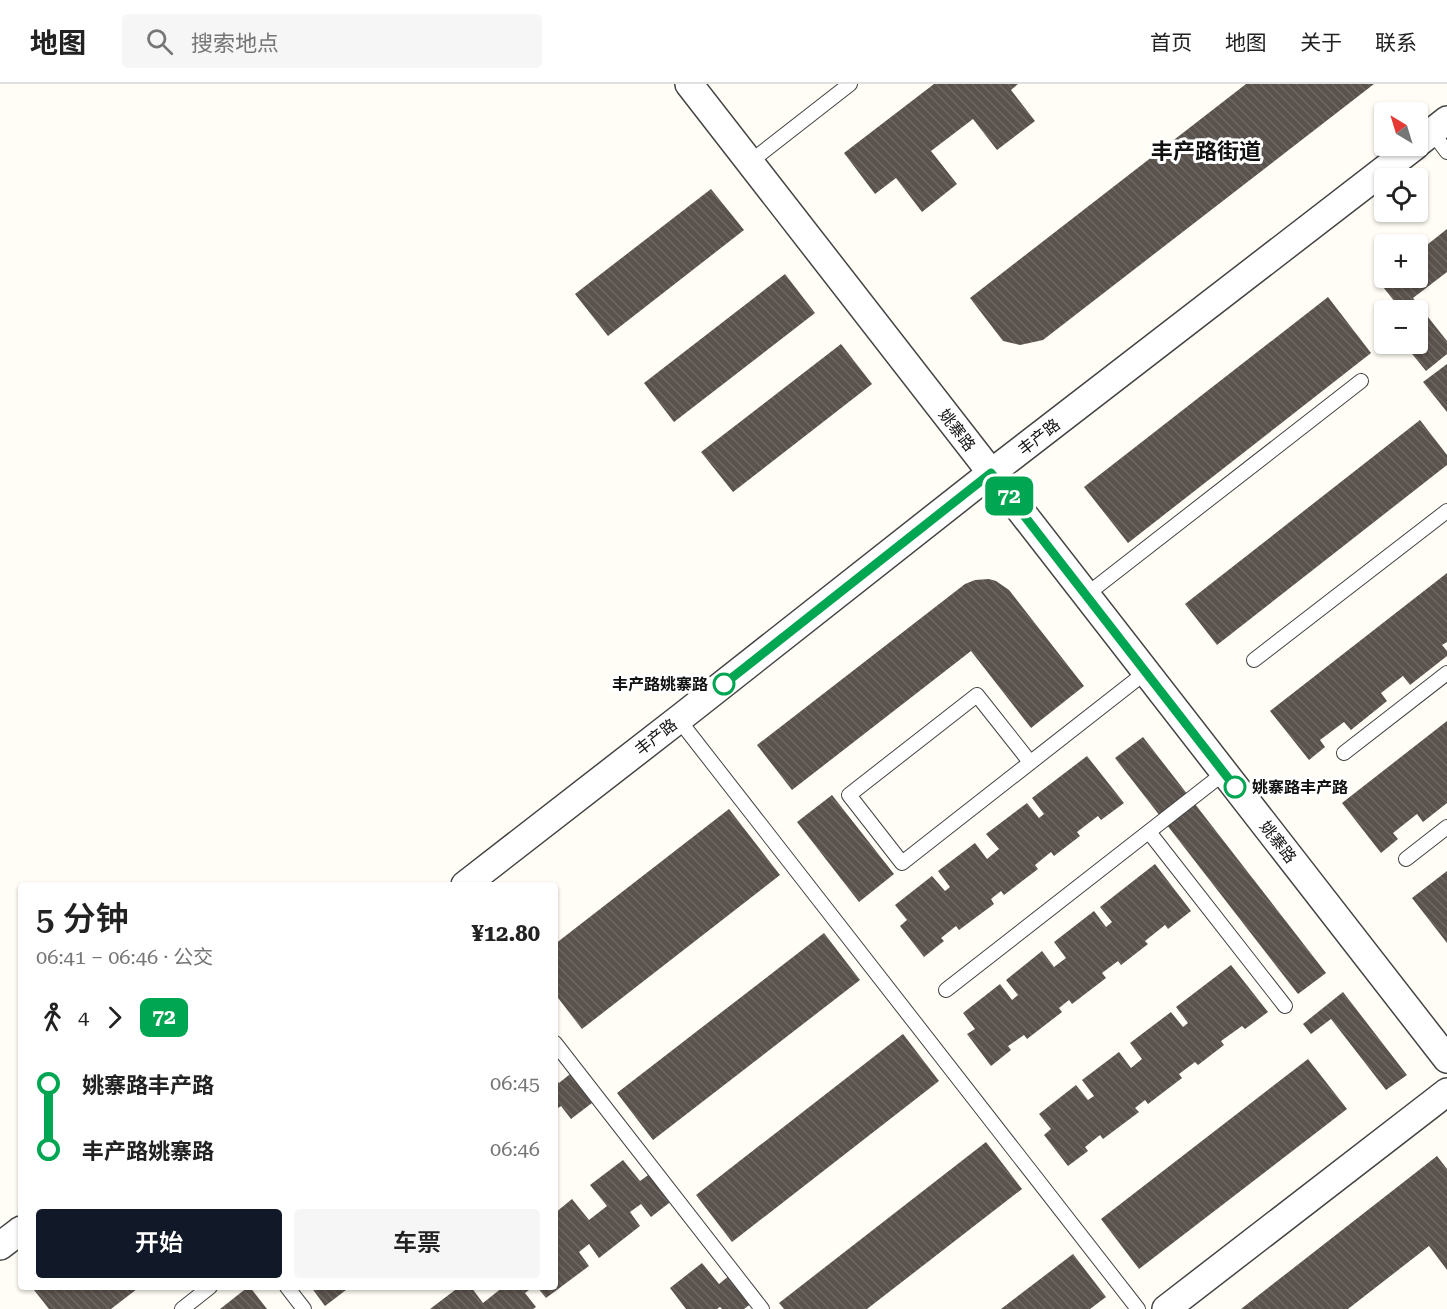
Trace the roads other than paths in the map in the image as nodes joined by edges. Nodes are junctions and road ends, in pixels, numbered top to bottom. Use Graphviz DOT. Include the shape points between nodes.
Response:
graph roads {
  1 [pos="689,84"];
  2 [pos="850,84"];
  3 [pos="1432,139"];
  4 [pos="750,162"];
  5 [pos="1361,381"];
  6 [pos="991,473"];
  7 [pos="1444,518"];
  8 [pos="1086,595"];
  9 [pos="1254,660"];
  10 [pos="1146,672"];
  11 [pos="1447,673"];
  12 [pos="679,720"];
  13 [pos="1344,753"];
  14 [pos="1030,762"];
  15 [pos="1224,773"];
  16 [pos="1447,827"];
  17 [pos="1149,832"];
  18 [pos="1406,859"];
  19 [pos="469,882"];
  20 [pos="946,990"];
  21 [pos="1285,1006"];
  22 [pos="558,1047"];
  23 [pos="1447,1059"];
  24 [pos="1447,1092"];
  25 [pos="18,1232"];
  26 [pos="0,1246"];
  27 [pos="206,1290"];
  28 [pos="289,1290"];
  29 [pos="182,1309"];
  30 [pos="304,1309"];
  31 [pos="762,1309"];
  32 [pos="1138,1309"];
  33 [pos="1166,1309"];
  1 -- 4 [label="street, 姚寨路"];
  2 -- 4 [label="lane"];
  3 -- 6 [label="street, 丰产路"];
  4 -- 6 [label="street, 姚寨路"];
  5 -- 8 [label="lane"];
  6 -- 8 [label="street, 姚寨路"];
  6 -- 12 [label="street, 丰产路"];
  7 -- 9 [label="lane"];
  8 -- 10 [label="street, 姚寨路"];
  10 -- 14 [label="lane"];
  10 -- 15 [label="street, 姚寨路"];
  11 -- 13 [label="lane"];
  12 -- 19 [label="street, 丰产路"];
  12 -- 32 [label="lane"];
  14 -- 14 [label="lane" via="902,862 849,795 977,695"];
  15 -- 17 [label="lane"];
  15 -- 23 [label="street, 姚寨路"];
  16 -- 18 [label="lane"];
  17 -- 20 [label="lane"];
  17 -- 21 [label="lane"];
  22 -- 31 [label="lane"];
  24 -- 33 [label="street"];
  25 -- 26 [label="street"];
  27 -- 29 [label="lane"];
  28 -- 30 [label="lane"];
}
